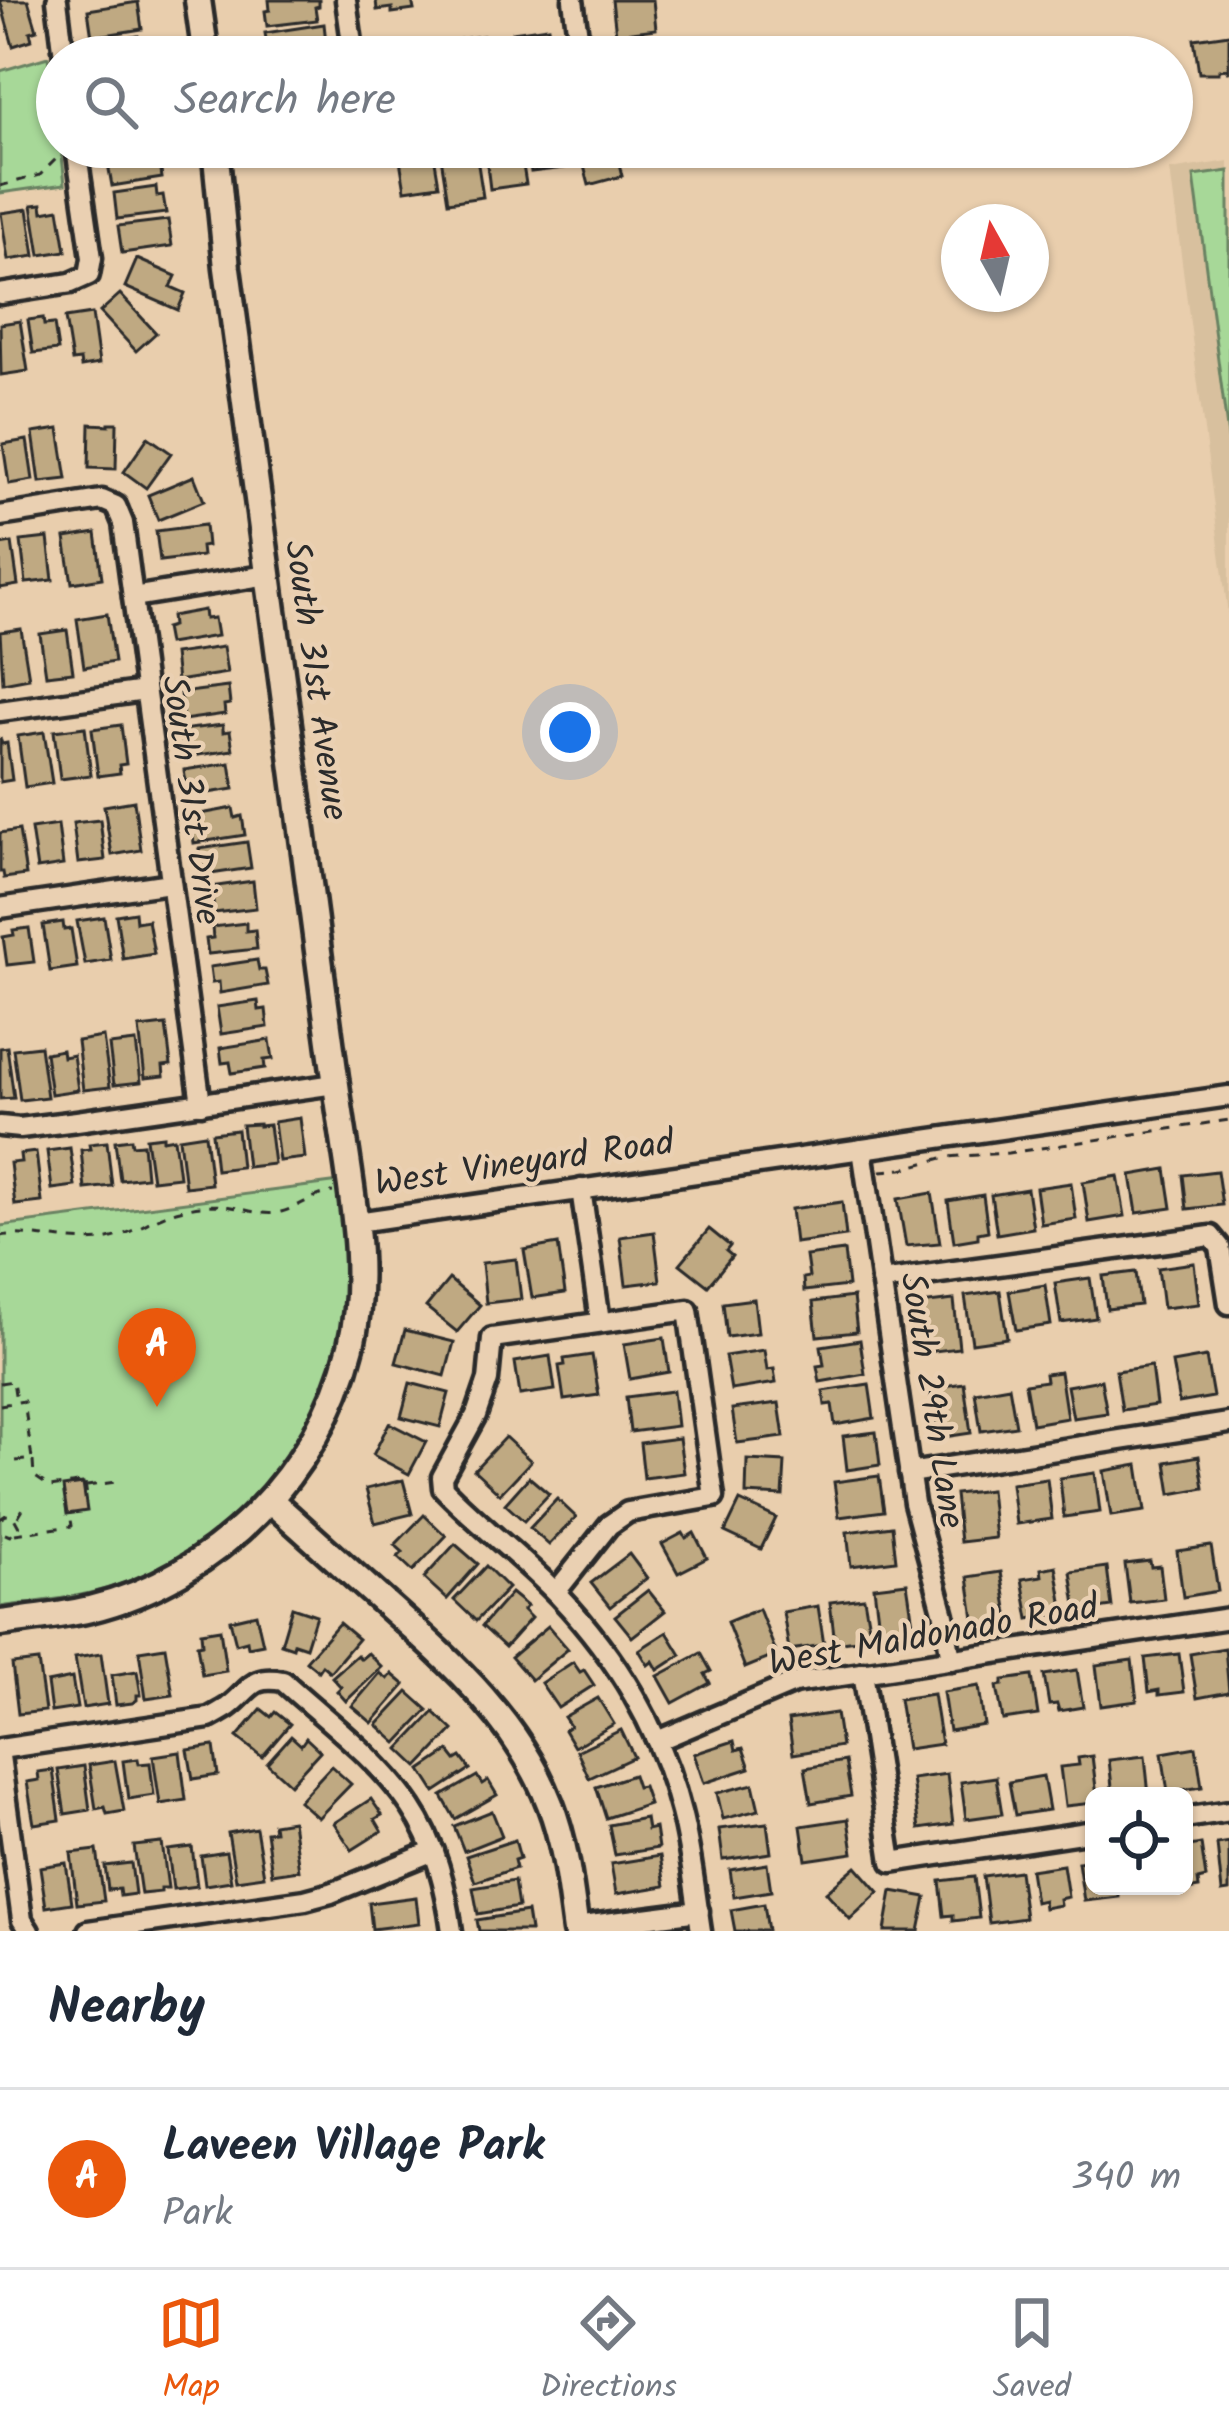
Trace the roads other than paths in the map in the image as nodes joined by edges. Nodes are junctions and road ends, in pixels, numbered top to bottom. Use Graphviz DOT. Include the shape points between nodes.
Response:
graph roads {
  1 [pos="57,0"];
  2 [pos="198,0"];
  3 [pos="346,0"];
  4 [pos="573,0"];
  5 [pos="61,36"];
  6 [pos="203,36"];
  7 [pos="351,36"];
  8 [pos="577,36"];
  9 [pos="80,168"];
  10 [pos="217,168"];
  11 [pos="0,294"];
  12 [pos="0,516"];
  13 [pos="268,575"];
  14 [pos="133,596"];
  15 [pos="146,691"];
  16 [pos="0,711"];
  17 [pos="170,883"];
  18 [pos="0,908"];
  19 [pos="335,1084"];
  20 [pos="1229,1096"];
  21 [pos="201,1104"];
  22 [pos="0,1126"];
  23 [pos="862,1148"];
  24 [pos="581,1189"];
  25 [pos="357,1222"];
  26 [pos="881,1281"];
  27 [pos="1229,1304"];
  28 [pos="600,1322"];
  29 [pos="1229,1423"];
  30 [pos="909,1473"];
  31 [pos="270,1500"];
  32 [pos="556,1592"];
  33 [pos="1229,1618"];
  34 [pos="0,1623"];
  35 [pos="951,1660"];
  36 [pos="863,1672"];
  37 [pos="657,1741"];
  38 [pos="0,1753"];
  39 [pos="1229,1811"];
  40 [pos="1193,1817"];
  41 [pos="1085,1833"];
  42 [pos="434,1852"];
  43 [pos="700,1921"];
  44 [pos="129,1928"];
  45 [pos="576,1929"];
  46 [pos="29,1931"];
  47 [pos="88,1931"];
  48 [pos="452,1931"];
  1 -- 5 [label="street"];
  2 -- 6 [label="street"];
  3 -- 7 [label="street"];
  4 -- 8 [label="street"];
  9 -- 11 [label="street" via="89,275"];
  10 -- 13 [label="street, South 31st Avenue"];
  12 -- 14 [label="street, South 31st Drive" via="102,500 116,506"];
  13 -- 14 [label="street"];
  13 -- 19 [label="street, South 31st Avenue"];
  14 -- 15 [label="street, South 31st Drive"];
  15 -- 16 [label="street"];
  15 -- 17 [label="street, South 31st Drive"];
  17 -- 18 [label="street"];
  17 -- 21 [label="street, South 31st Drive"];
  19 -- 21 [label="street"];
  19 -- 25 [label="street, South 31st Avenue"];
  20 -- 23 [label="street, West Vineyard Road"];
  21 -- 22 [label="street"];
  23 -- 24 [label="street, West Vineyard Road"];
  23 -- 26 [label="street, South 29th Lane"];
  24 -- 25 [label="street, West Vineyard Road"];
  24 -- 28 [label="street"];
  25 -- 31 [label="street, West Vineyard Road" via="358,1293 347,1357 320,1428"];
  26 -- 27 [label="street" via="1210,1236 1220,1247"];
  26 -- 30 [label="street, South 29th Lane"];
  28 -- 32 [label="street" via="492,1338 476,1415 442,1477 443,1488"];
  28 -- 32 [label="street" via="688,1310 714,1497 628,1512"];
  29 -- 30 [label="street"];
  30 -- 35 [label="street, South 29th Lane"];
  31 -- 34 [label="street, West Vineyard Road" via="223,1544 155,1584 90,1609"];
  31 -- 45 [label="street" via="457,1668 503,1721 550,1802"];
  32 -- 37 [label="street" via="600,1644"];
  33 -- 35 [label="street, West Maldonado Road"];
  35 -- 36 [label="street, West Maldonado Road"];
  36 -- 37 [label="street, West Maldonado Road" via="794,1683"];
  36 -- 41 [label="street" via="892,1862"];
  37 -- 43 [label="street" via="682,1814"];
  38 -- 42 [label="street" via="209,1718 253,1683 283,1681 380,1770 414,1810"];
  38 -- 46 [label="street"];
  39 -- 40 [label="street"];
  42 -- 44 [label="street" via="305,1900"];
  42 -- 48 [label="street"];
  43 -- 45 [label="street"];
  44 -- 47 [label="street"];
}
